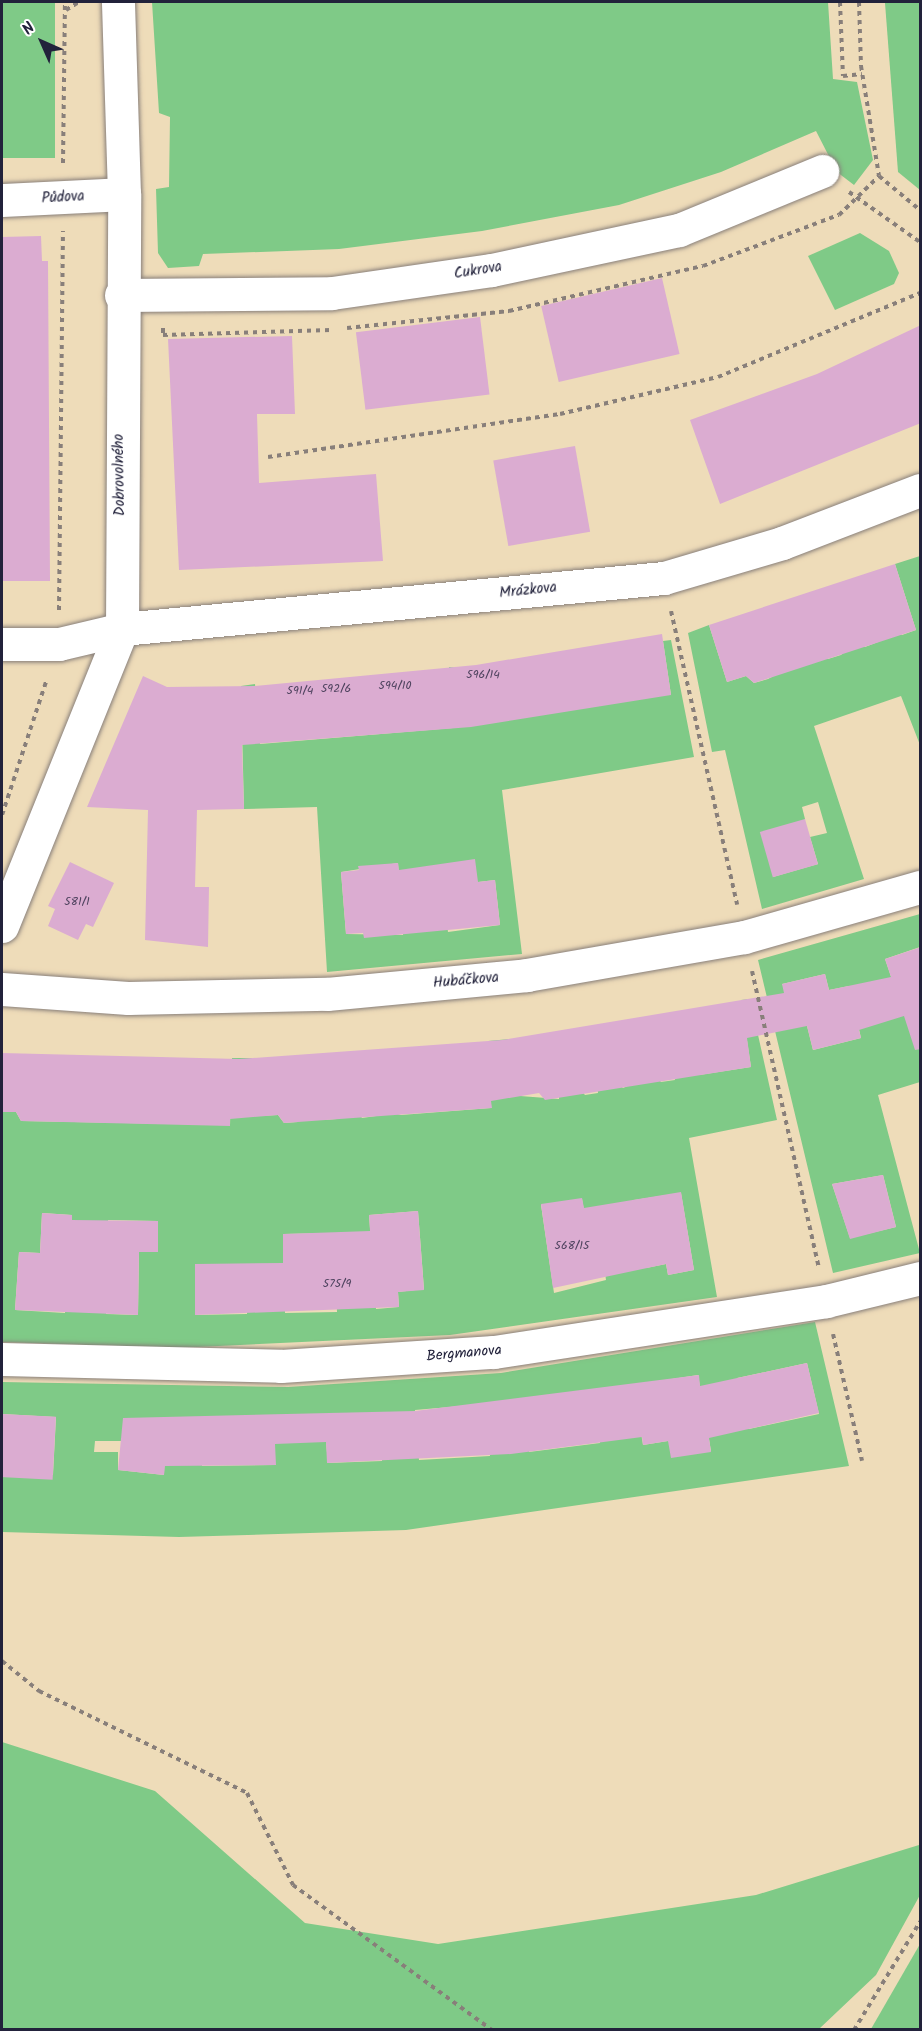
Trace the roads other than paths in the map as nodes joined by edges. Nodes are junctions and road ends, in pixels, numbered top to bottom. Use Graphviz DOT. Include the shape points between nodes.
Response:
graph roads {
  1 [pos="118,2"];
  2 [pos="822,171"];
  3 [pos="124,194"];
  4 [pos="2,200"];
  5 [pos="121,295"];
  6 [pos="921,490"];
  7 [pos="122,629"];
  8 [pos="2,644"];
  9 [pos="921,887"];
  10 [pos="2,926"];
  11 [pos="2,989"];
  12 [pos="921,1278"];
  13 [pos="2,1359"];
  1 -- 3 [label="street, Dobrovolného"];
  2 -- 5 [label="street, Cukrova" via="679,230 492,270 332,293"];
  3 -- 4 [label="street, Půdova"];
  3 -- 5 [label="street, Dobrovolného"];
  5 -- 7 [label="street, Dobrovolného"];
  6 -- 7 [label="street, Mrázkova" via="782,543 664,578"];
  7 -- 8 [label="street, Mrázkova" via="59,644"];
  7 -- 10 [label="street, Dobrovolného"];
  9 -- 11 [label="street, Hubáčkova" via="744,937 527,975 327,994 128,998"];
  12 -- 13 [label="street, Bergmanova" via="826,1301 494,1352 281,1366"];
}
